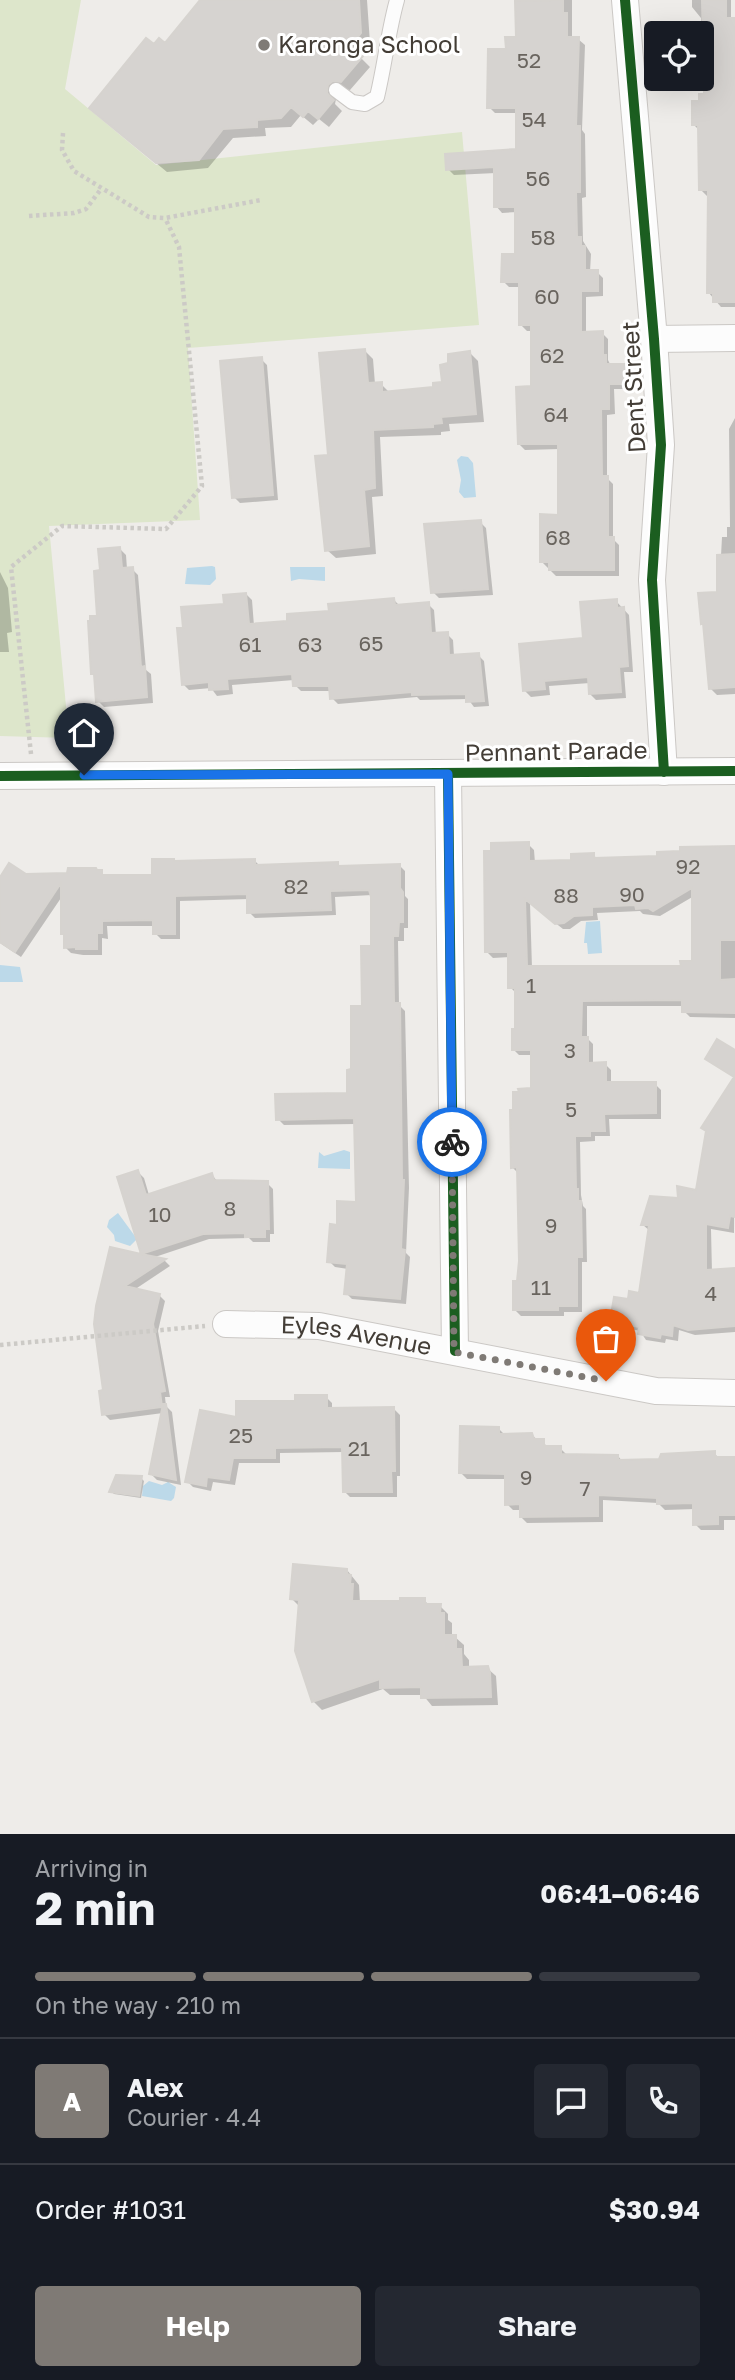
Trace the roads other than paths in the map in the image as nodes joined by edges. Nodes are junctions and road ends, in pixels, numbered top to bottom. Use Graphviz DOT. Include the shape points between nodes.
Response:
graph roads {
  1 [pos="397,0"];
  2 [pos="625,0"];
  3 [pos="336,90"];
  4 [pos="735,338"];
  5 [pos="654,340"];
  6 [pos="735,771"];
  7 [pos="664,772"];
  8 [pos="448,774"];
  9 [pos="0,776"];
  10 [pos="226,1324"];
  11 [pos="454,1352"];
  12 [pos="735,1393"];
  1 -- 3 [label="lane" via="377,97 365,104 352,102"];
  2 -- 5 [label="street, Dent Street"];
  4 -- 5 [label="street"];
  5 -- 7 [label="street, Dent Street" via="661,445 652,580"];
  6 -- 7 [label="street, Pennant Parade"];
  7 -- 8 [label="street, Pennant Parade"];
  8 -- 9 [label="street, Pennant Parade"];
  8 -- 11 [label="street"];
  10 -- 11 [label="street, Eyles Avenue" via="319,1326"];
  11 -- 12 [label="street, Eyles Avenue" via="656,1391"];
}
